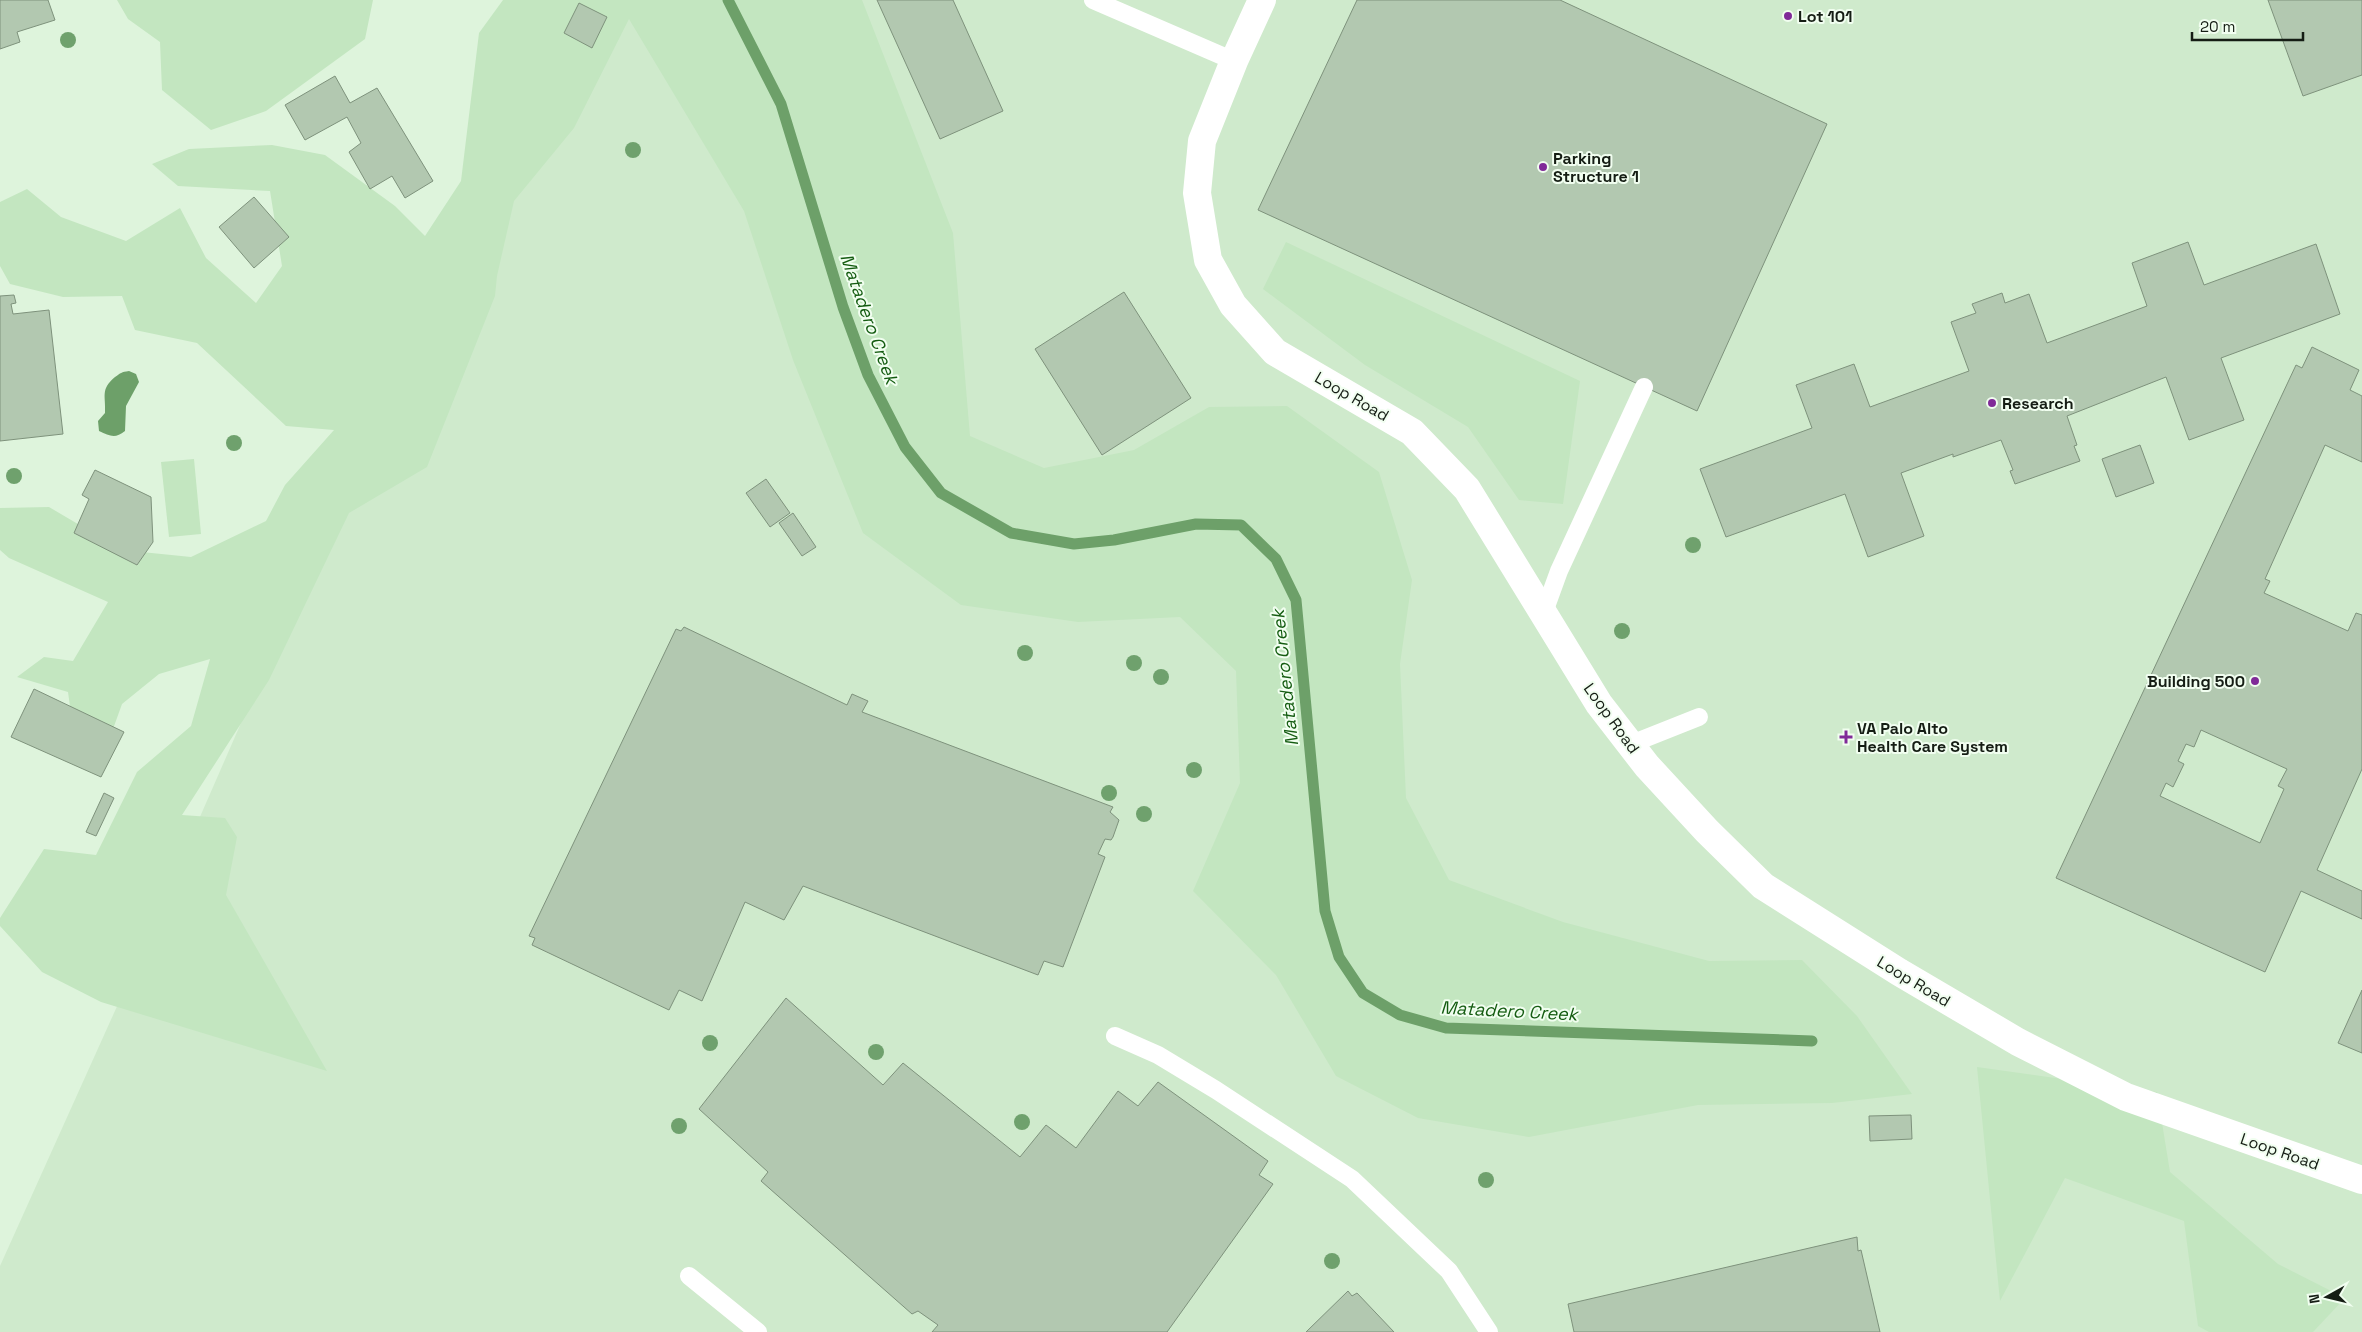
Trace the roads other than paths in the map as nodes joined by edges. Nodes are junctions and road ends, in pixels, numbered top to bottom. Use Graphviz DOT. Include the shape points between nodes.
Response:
graph roads {
  1 [pos="1093,0"];
  2 [pos="1262,0"];
  3 [pos="1234,61"];
  4 [pos="1644,387"];
  5 [pos="1544,614"];
  6 [pos="1699,717"];
  7 [pos="1631,744"];
  8 [pos="1115,1036"];
  9 [pos="2362,1180"];
  10 [pos="689,1276"];
  11 [pos="758,1332"];
  12 [pos="1489,1332"];
  1 -- 3 [label="lane"];
  2 -- 3 [label="street, Loop Road"];
  3 -- 5 [label="street, Loop Road" via="1202,141 1197,193 1208,260 1233,305 1274,352 1412,432 1467,489"];
  4 -- 5 [label="lane" via="1558,571"];
  5 -- 7 [label="street, Loop Road" via="1599,704"];
  6 -- 7 [label="lane"];
  7 -- 9 [label="street, Loop Road" via="1707,832 1763,886 1899,972 2018,1042 2126,1097"];
  8 -- 12 [label="lane" via="1158,1055 1352,1179 1449,1270"];
  10 -- 11 [label="lane"];
}
